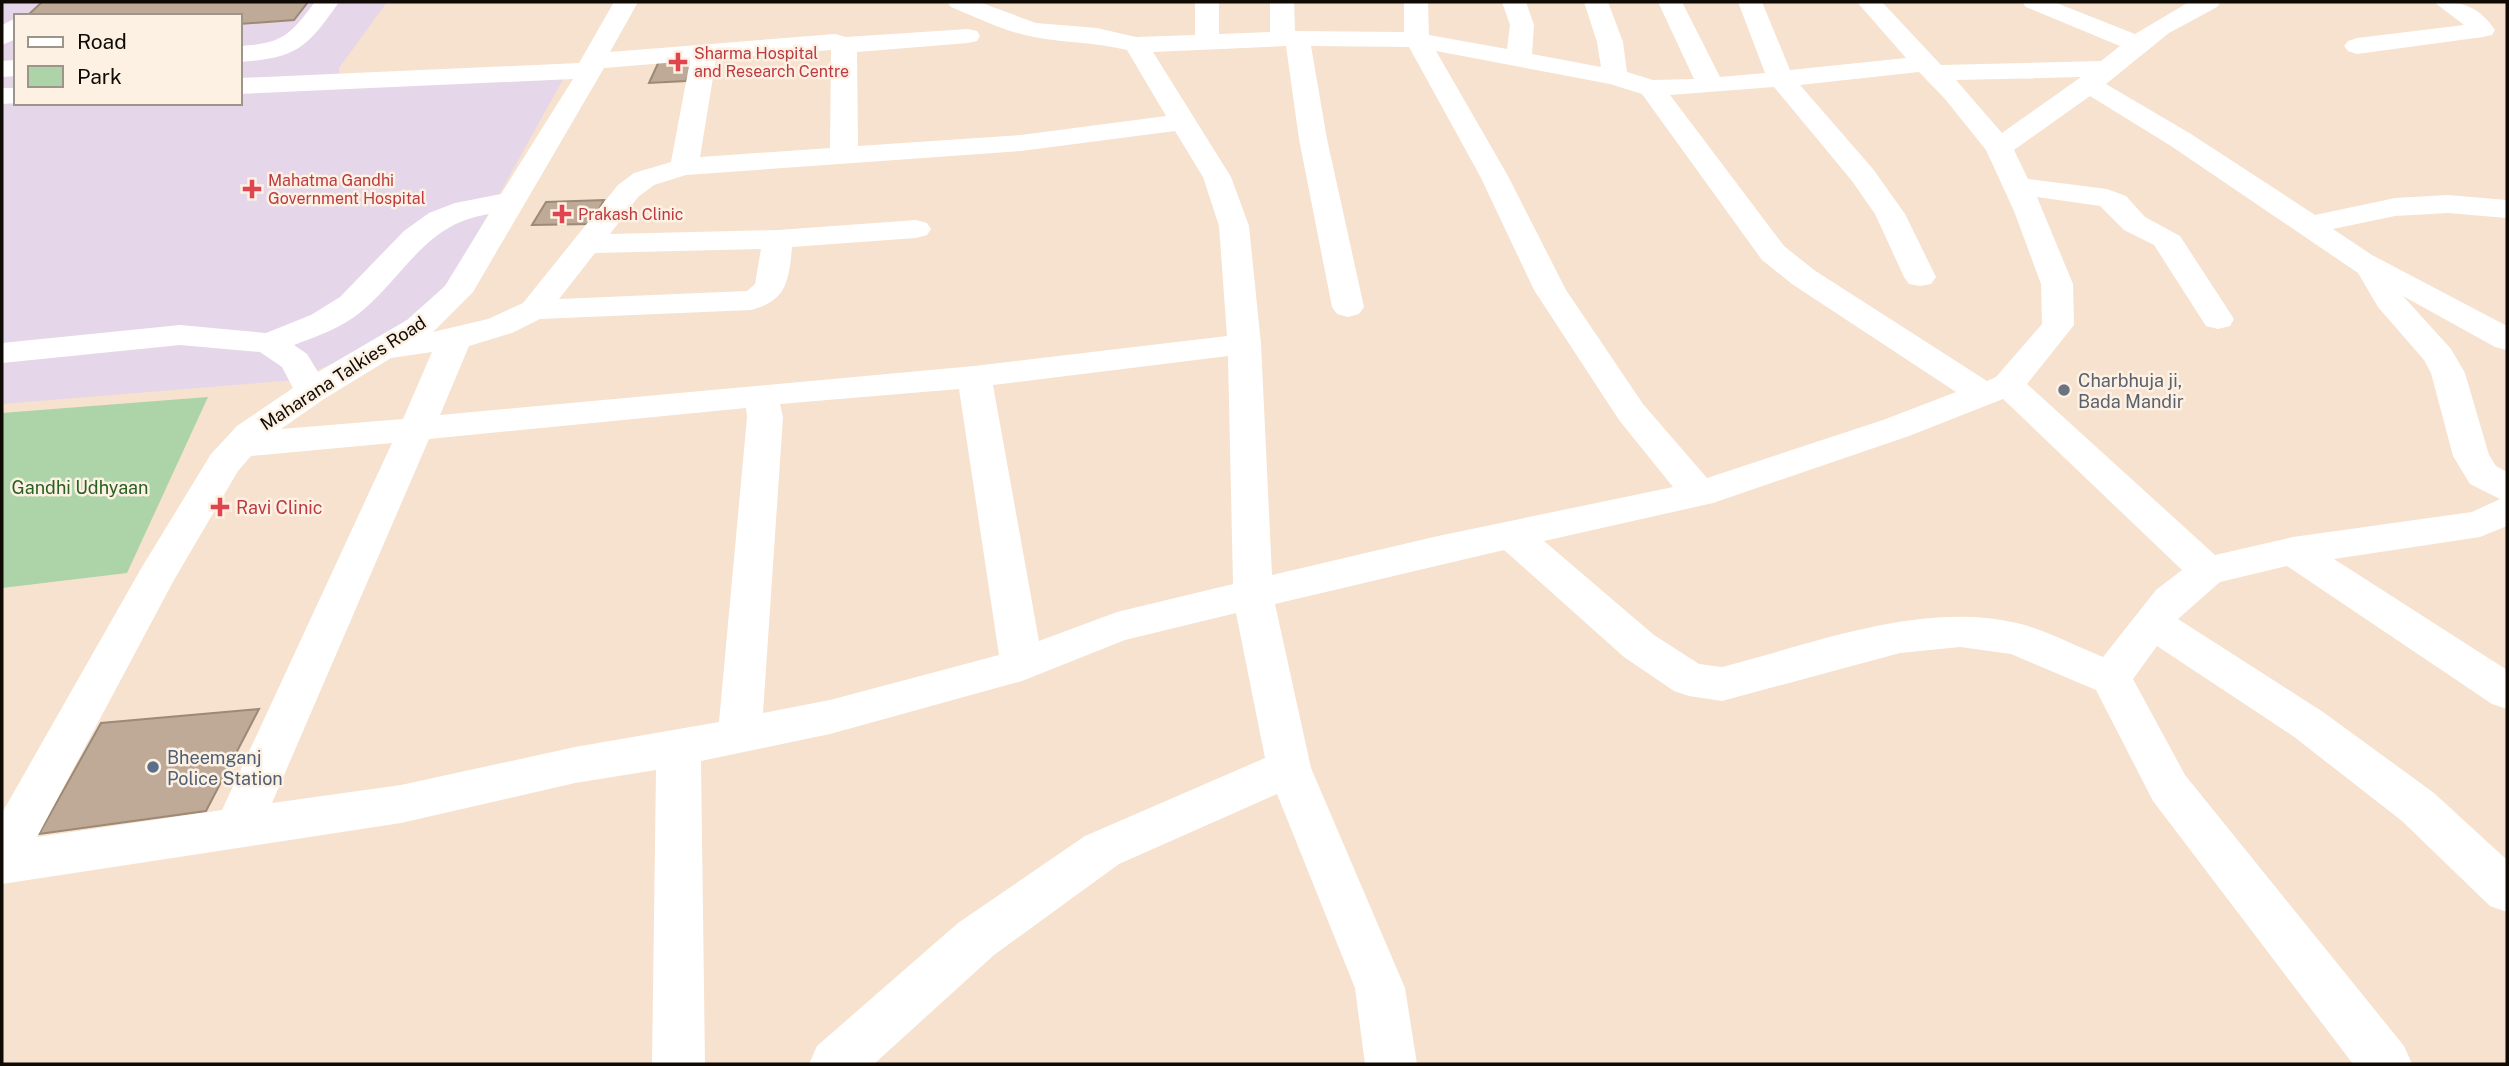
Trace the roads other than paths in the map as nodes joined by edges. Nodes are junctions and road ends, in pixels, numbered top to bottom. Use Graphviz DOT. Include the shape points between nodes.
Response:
graph roads {
  1 [pos="327,2"];
  2 [pos="626,2"];
  3 [pos="959,2"];
  4 [pos="1208,2"];
  5 [pos="1282,2"];
  6 [pos="1416,2"];
  7 [pos="1514,2"];
  8 [pos="1596,2"];
  9 [pos="1670,2"];
  10 [pos="1750,2"];
  11 [pos="1869,2"];
  12 [pos="2034,2"];
  13 [pos="2209,2"];
  14 [pos="2446,2"];
  15 [pos="968,36"];
  16 [pos="1290,38"];
  17 [pos="1417,40"];
  18 [pos="1207,42"];
  19 [pos="2137,44"];
  20 [pos="844,45"];
  21 [pos="1136,45"];
  22 [pos="2357,46"];
  23 [pos="704,52"];
  24 [pos="242,54"];
  25 [pos="1519,59"];
  26 [pos="592,66"];
  27 [pos="1930,68"];
  28 [pos="1615,77"];
  29 [pos="2098,77"];
  30 [pos="1780,78"];
  31 [pos="242,86"];
  32 [pos="1711,86"];
  33 [pos="1651,88"];
  34 [pos="1184,122"];
  35 [pos="1999,148"];
  36 [pos="844,157"];
  37 [pos="684,167"];
  38 [pos="2018,186"];
  39 [pos="512,201"];
  40 [pos="2507,209"];
  41 [pos="2310,225"];
  42 [pos="916,229"];
  43 [pos="778,239"];
  44 [pos="586,244"];
  45 [pos="2372,270"];
  46 [pos="1920,277"];
  47 [pos="1348,307"];
  48 [pos="534,310"];
  49 [pos="2218,319"];
  50 [pos="455,340"];
  51 [pos="2507,340"];
  52 [pos="269,343"];
  53 [pos="1244,344"];
  54 [pos="383,349"];
  55 [pos="2,353"];
  56 [pos="974,377"];
  57 [pos="1996,390"];
  58 [pos="312,391"];
  59 [pos="761,396"];
  60 [pos="416,429"];
  61 [pos="240,444"];
  62 [pos="2507,488"];
  63 [pos="1700,494"];
  64 [pos="2498,525"];
  65 [pos="1511,534"];
  66 [pos="2293,551"];
  67 [pos="2208,571"];
  68 [pos="1253,595"];
  69 [pos="2152,622"];
  70 [pos="1022,665"];
  71 [pos="2111,678"];
  72 [pos="2507,692"];
  73 [pos="740,735"];
  74 [pos="679,748"];
  75 [pos="1289,768"];
  76 [pos="238,827"];
  77 [pos="2,856"];
  78 [pos="2,863"];
  79 [pos="2507,891"];
  80 [pos="679,1064"];
  81 [pos="836,1064"];
  82 [pos="1391,1064"];
  83 [pos="2385,1064"];
  1 -- 24 [label="street" via="299,41 268,53"];
  2 -- 26 [label="street, Maharana Talkies Road"];
  3 -- 21 [label="street" via="1035,30 1097,35"];
  4 -- 18 [label="street"];
  5 -- 16 [label="street"];
  6 -- 17 [label="street"];
  7 -- 25 [label="street" via="1522,26"];
  8 -- 28 [label="street" via="1610,42"];
  9 -- 32 [label="street"];
  10 -- 30 [label="street"];
  11 -- 27 [label="street"];
  12 -- 19 [label="street"];
  13 -- 19 [label="street" via="2188,9"];
  14 -- 22 [label="street" via="2483,30"];
  15 -- 20 [label="street"];
  16 -- 17 [label="street"];
  16 -- 18 [label="street"];
  16 -- 47 [label="street"];
  17 -- 25 [label="street"];
  17 -- 63 [label="street" via="1494,176 1550,290 1632,412"];
  18 -- 21 [label="street"];
  19 -- 29 [label="street"];
  20 -- 23 [label="street"];
  20 -- 36 [label="street"];
  21 -- 34 [label="street"];
  23 -- 26 [label="street"];
  23 -- 37 [label="street"];
  25 -- 28 [label="street"];
  26 -- 31 [label="street"];
  26 -- 39 [label="street, Maharana Talkies Road"];
  27 -- 29 [label="street"];
  27 -- 30 [label="street"];
  27 -- 35 [label="street"];
  28 -- 33 [label="street"];
  29 -- 35 [label="street"];
  29 -- 41 [label="street" via="2181,140"];
  30 -- 32 [label="street"];
  30 -- 46 [label="street" via="1863,175 1890,214"];
  32 -- 33 [label="street"];
  33 -- 57 [label="street" via="1773,253 1803,276"];
  34 -- 36 [label="street" via="1021,143"];
  34 -- 53 [label="street" via="1217,177 1234,226"];
  35 -- 38 [label="street"];
  36 -- 37 [label="street"];
  37 -- 44 [label="street" via="636,185"];
  38 -- 49 [label="street" via="2120,203 2131,221 2169,242"];
  38 -- 57 [label="street" via="2057,284 2058,325"];
  39 -- 52 [label="street" via="441,219 424,230 351,304 332,317"];
  39 -- 54 [label="street, Maharana Talkies Road" via="457,292 419,327"];
  40 -- 41 [label="street" via="2448,204 2395,207"];
  41 -- 45 [label="street"];
  42 -- 43 [label="street"];
  43 -- 44 [label="street"];
  43 -- 48 [label="street" via="770,290 763,298"];
  44 -- 48 [label="street"];
  45 -- 51 [label="street"];
  45 -- 62 [label="street" via="2389,300 2440,356 2471,456 2483,475"];
  48 -- 50 [label="street"];
  50 -- 54 [label="street"];
  50 -- 60 [label="street"];
  52 -- 55 [label="street" via="180,335"];
  52 -- 58 [label="street" via="295,361"];
  53 -- 56 [label="street"];
  53 -- 68 [label="street"];
  54 -- 58 [label="street, Maharana Talkies Road"];
  56 -- 59 [label="street"];
  56 -- 70 [label="street"];
  57 -- 63 [label="street"];
  57 -- 67 [label="street"];
  58 -- 61 [label="street, Maharana Talkies Road"];
  59 -- 60 [label="street"];
  59 -- 73 [label="street" via="765,417"];
  60 -- 61 [label="street"];
  60 -- 76 [label="street"];
  61 -- 77 [label="street, Maharana Talkies Road" via="156,577"];
  63 -- 65 [label="street"];
  64 -- 66 [label="street"];
  65 -- 68 [label="street"];
  65 -- 71 [label="street" via="1639,646 1689,679 1722,684 1900,637 1960,631 2017,639"];
  66 -- 67 [label="street"];
  66 -- 72 [label="street"];
  67 -- 69 [label="street"];
  68 -- 70 [label="street" via="1117,627"];
  68 -- 75 [label="street"];
  69 -- 71 [label="street"];
  69 -- 79 [label="street" via="2308,724 2418,807"];
  70 -- 73 [label="street" via="830,717"];
  71 -- 83 [label="street" via="2169,788"];
  73 -- 74 [label="street"];
  74 -- 76 [label="street" via="575,765 401,804"];
  74 -- 80 [label="street"];
  75 -- 81 [label="street" via="1102,850 976,939"];
  75 -- 82 [label="street" via="1380,988"];
  76 -- 78 [label="street"];
}
